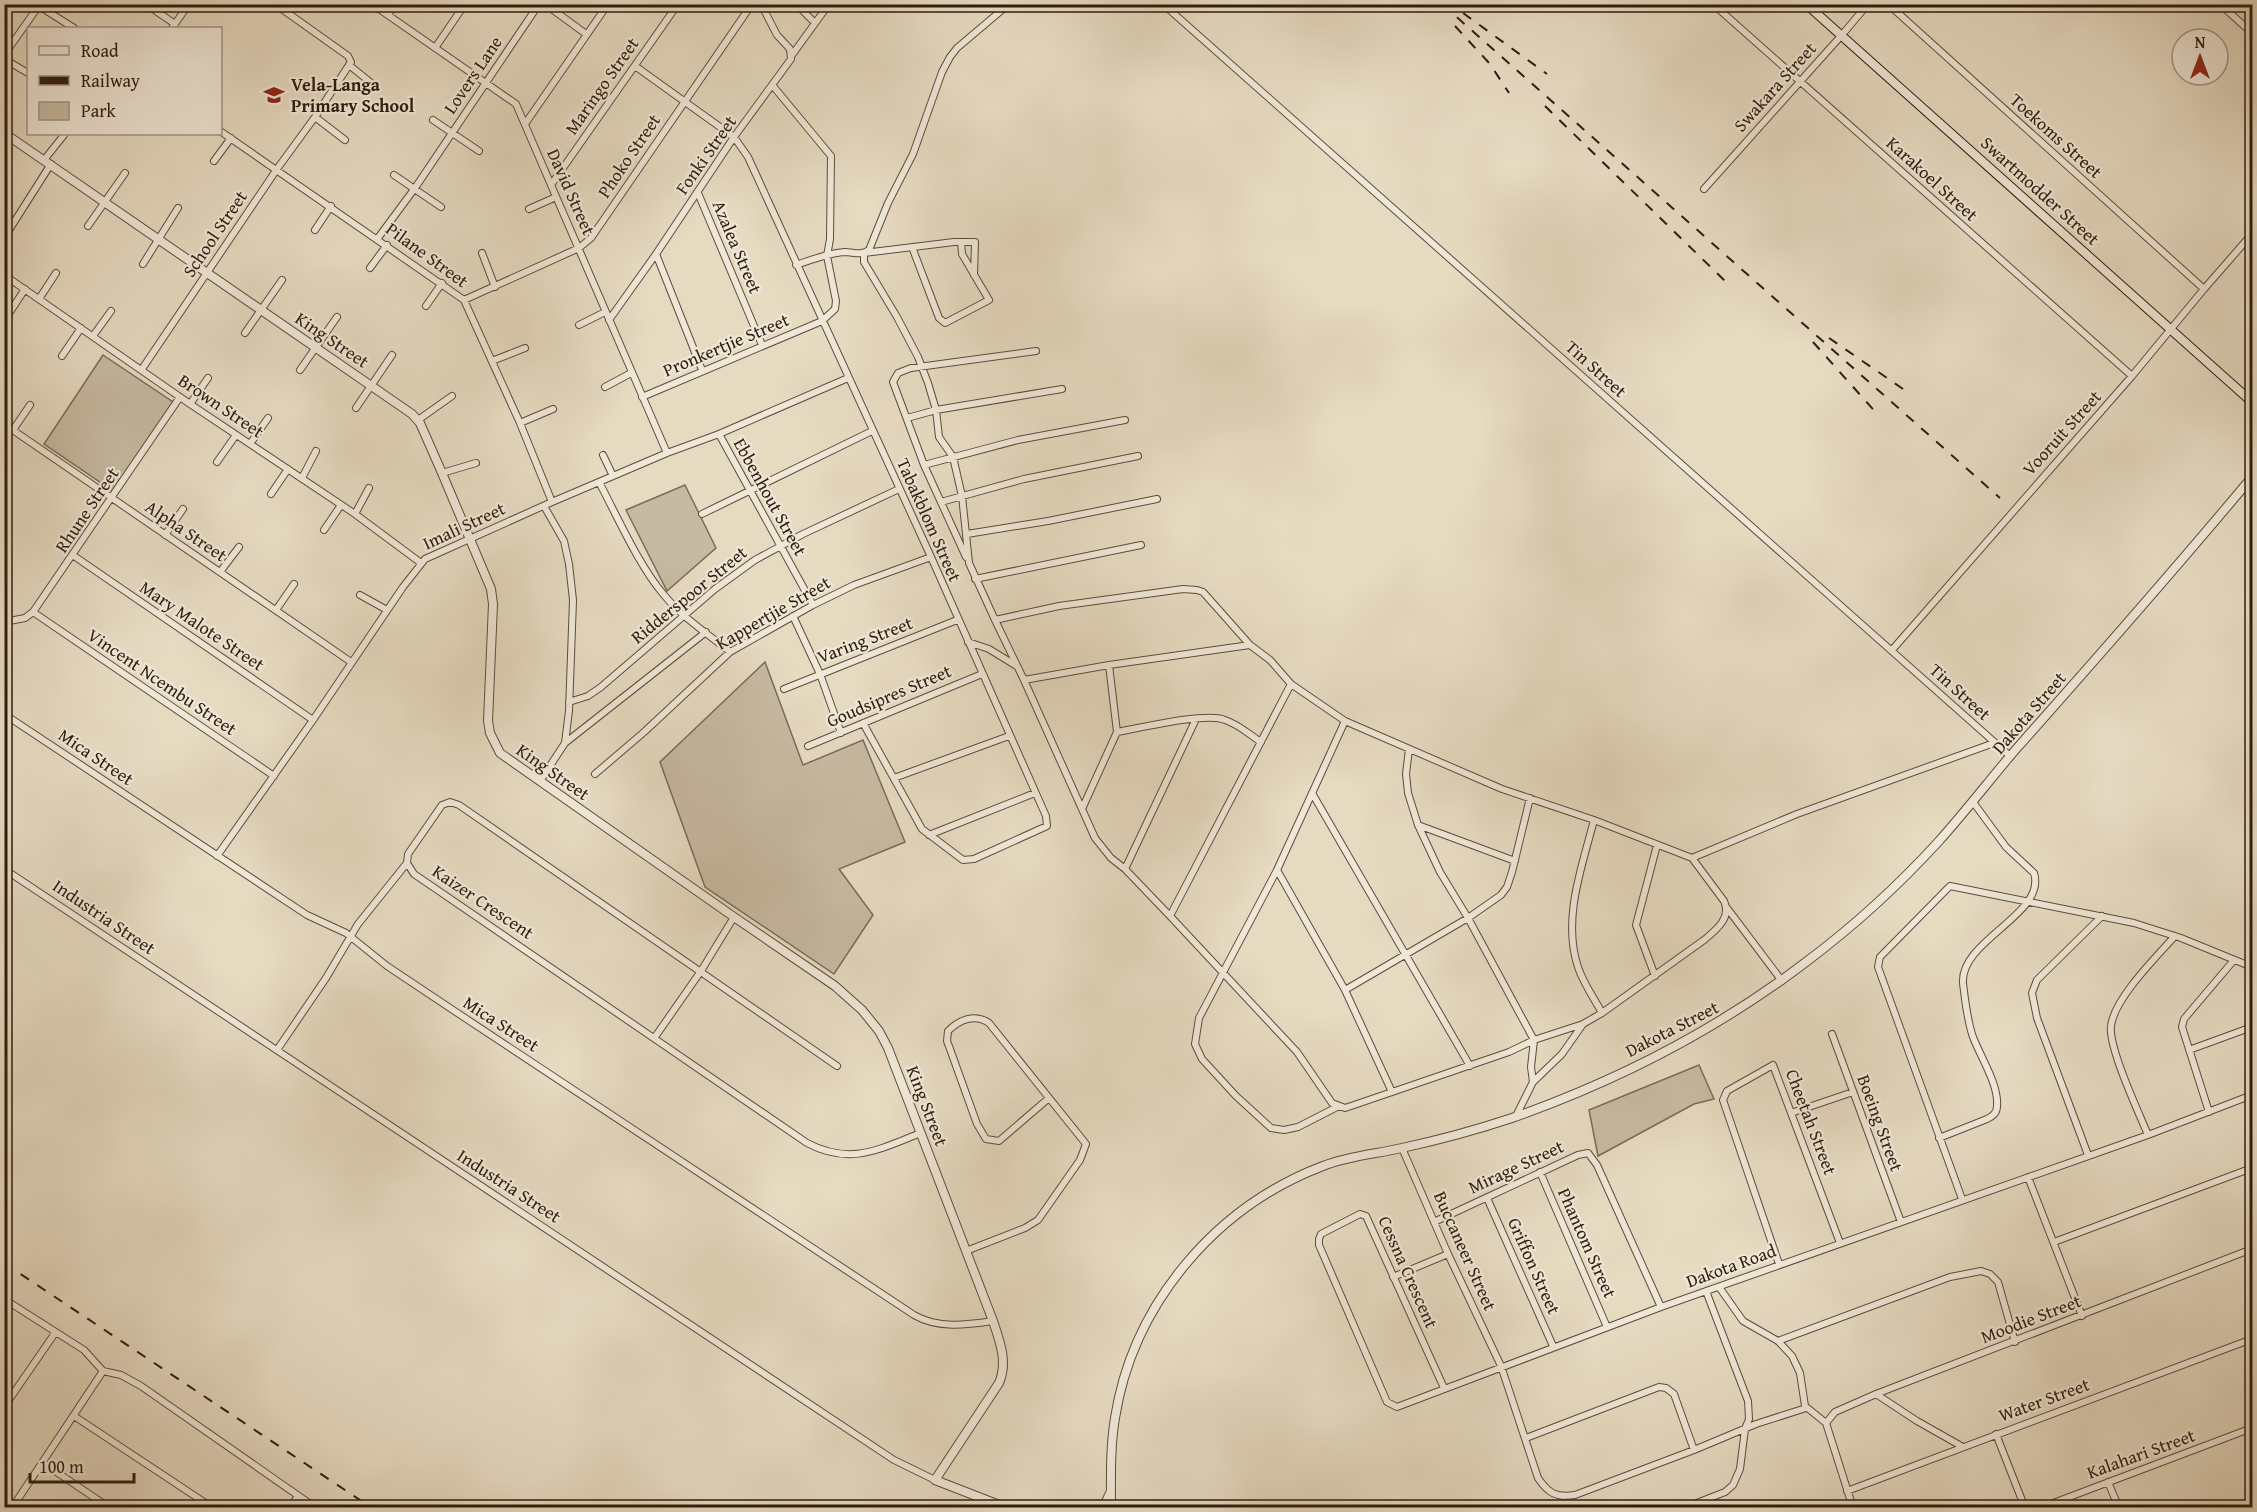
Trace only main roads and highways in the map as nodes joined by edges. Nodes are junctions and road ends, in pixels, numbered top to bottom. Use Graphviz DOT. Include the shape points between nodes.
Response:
graph roads {
  1 [pos="1806,4"];
  2 [pos="2253,402"];
  1 -- 2 [label="main road, Swartmodder Street"];
}
